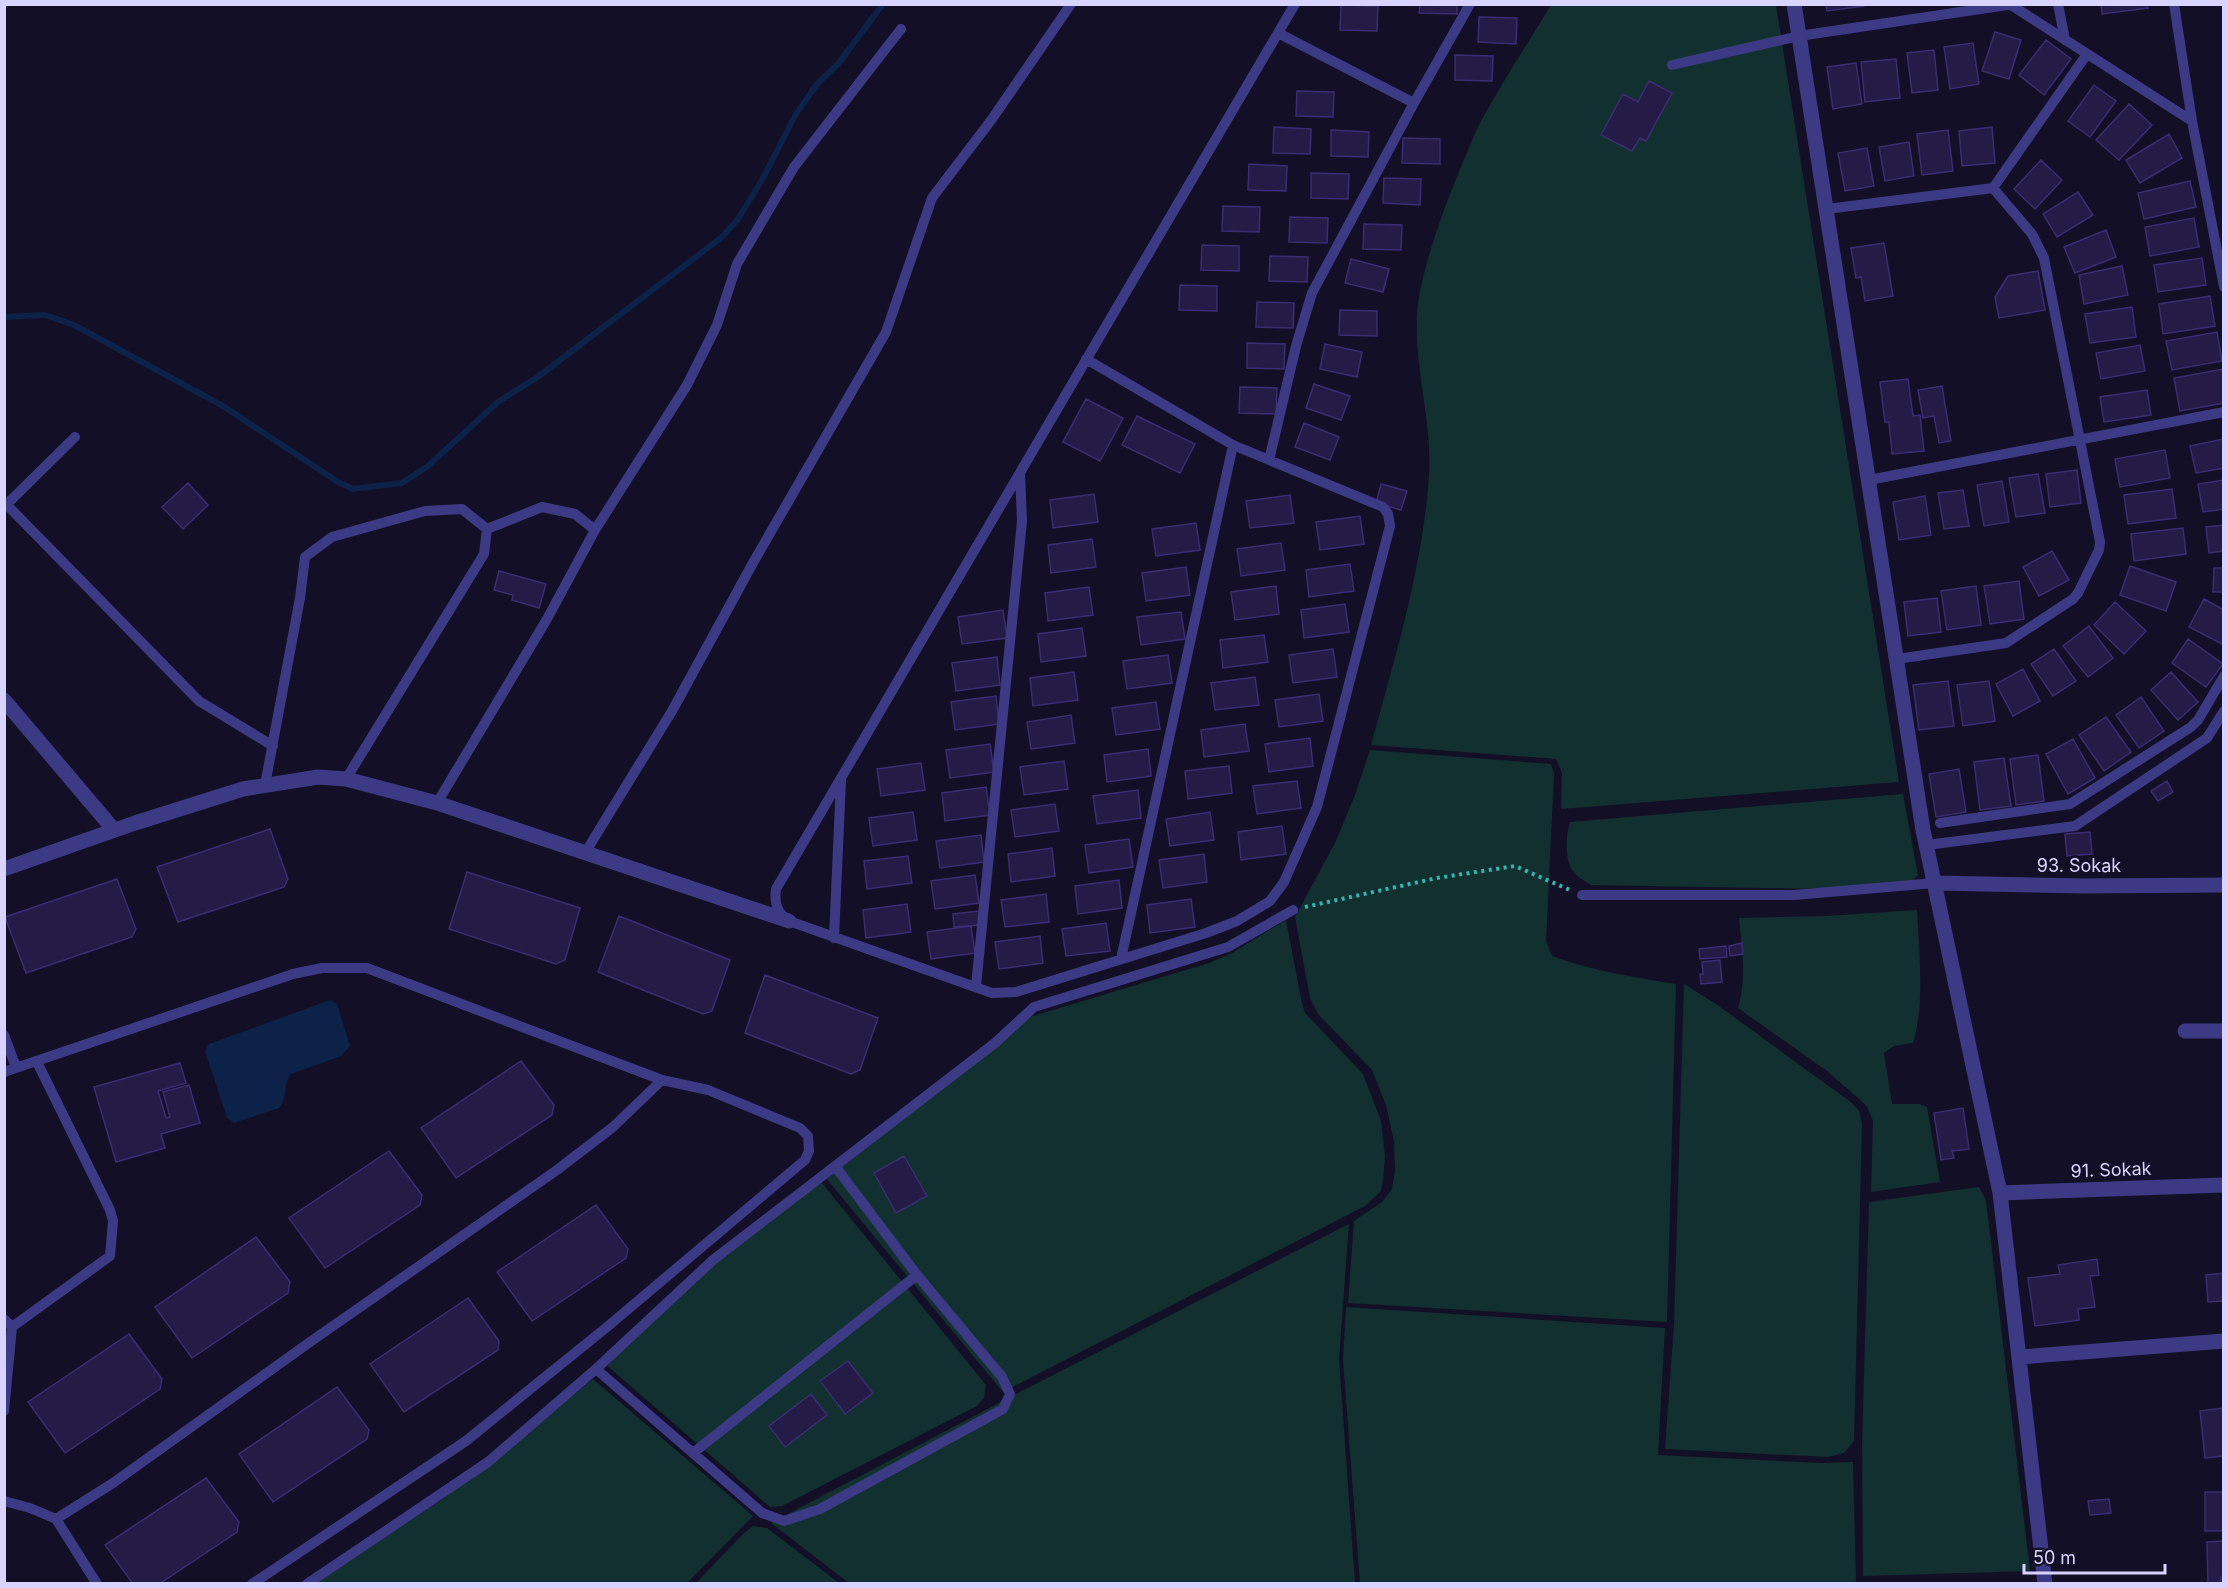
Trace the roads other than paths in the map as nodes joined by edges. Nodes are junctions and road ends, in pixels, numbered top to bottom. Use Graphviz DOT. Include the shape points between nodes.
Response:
graph roads {
  1 [pos="1071,4"];
  2 [pos="1295,4"];
  3 [pos="1470,4"];
  4 [pos="1794,4"];
  5 [pos="2058,4"];
  6 [pos="2174,4"];
  7 [pos="2012,5"];
  8 [pos="901,29"];
  9 [pos="1278,33"];
  10 [pos="1799,36"];
  11 [pos="2065,40"];
  12 [pos="2087,54"];
  13 [pos="1672,65"];
  14 [pos="1414,103"];
  15 [pos="2192,121"];
  16 [pos="1993,188"];
  17 [pos="1827,209"];
  18 [pos="2223,287"];
  19 [pos="1086,359"];
  20 [pos="2223,412"];
  21 [pos="75,436"];
  22 [pos="2082,440"];
  23 [pos="1233,445"];
  24 [pos="1269,460"];
  25 [pos="1020,472"];
  26 [pos="1869,480"];
  27 [pos="6,506"];
  28 [pos="487,529"];
  29 [pos="595,530"];
  30 [pos="1897,659"];
  31 [pos="2223,676"];
  32 [pos="4,700"];
  33 [pos="2223,711"];
  34 [pos="273,746"];
  35 [pos="841,778"];
  36 [pos="346,779"];
  37 [pos="265,785"];
  38 [pos="437,802"];
  39 [pos="1940,823"];
  40 [pos="114,831"];
  41 [pos="1927,845"];
  42 [pos="585,853"];
  43 [pos="4,868"];
  44 [pos="1935,883"];
  45 [pos="2223,885"];
  46 [pos="1582,895"];
  47 [pos="1293,910"];
  48 [pos="789,921"];
  49 [pos="834,938"];
  50 [pos="1121,959"];
  51 [pos="976,986"];
  52 [pos="2185,1031"];
  53 [pos="2223,1031"];
  54 [pos="4,1035"];
  55 [pos="37,1062"];
  56 [pos="16,1067"];
  57 [pos="4,1072"];
  58 [pos="662,1080"];
  59 [pos="835,1166"];
  60 [pos="2223,1185"];
  61 [pos="2000,1193"];
  62 [pos="917,1275"];
  63 [pos="8,1323"];
  64 [pos="2223,1341"];
  65 [pos="2020,1357"];
  66 [pos="596,1369"];
  67 [pos="4,1411"];
  68 [pos="693,1454"];
  69 [pos="4,1501"];
  70 [pos="56,1520"];
  71 [pos="97,1584"];
  72 [pos="252,1584"];
  73 [pos="306,1584"];
  74 [pos="2045,1584"];
  1 -- 42 [label="lane" via="932,198 886,332 672,711"];
  2 -- 9 [label="lane"];
  3 -- 14 [label="lane"];
  4 -- 10 [label="street"];
  5 -- 11 [label="lane"];
  6 -- 15 [label="lane"];
  7 -- 10 [label="lane"];
  7 -- 11 [label="lane"];
  8 -- 29 [label="lane" via="795,167 737,264 717,326 687,386"];
  9 -- 14 [label="lane"];
  9 -- 19 [label="lane"];
  10 -- 13 [label="lane"];
  10 -- 17 [label="street"];
  11 -- 12 [label="lane"];
  12 -- 15 [label="lane"];
  12 -- 16 [label="lane"];
  14 -- 24 [label="lane" via="1312,293"];
  15 -- 18 [label="lane"];
  16 -- 17 [label="lane"];
  16 -- 22 [label="lane" via="2032,234 2044,258"];
  17 -- 26 [label="street"];
  19 -- 23 [label="lane"];
  19 -- 25 [label="lane"];
  20 -- 22 [label="lane"];
  21 -- 27 [label="lane"];
  22 -- 26 [label="lane"];
  22 -- 30 [label="lane" via="2100,542 2078,593 2059,610 2006,643"];
  23 -- 24 [label="lane"];
  23 -- 50 [label="lane"];
  24 -- 50 [label="lane" via="1383,507 1390,526 1323,788 1284,882 1270,901 1237,921"];
  25 -- 35 [label="lane"];
  25 -- 51 [label="lane" via="1022,521"];
  26 -- 30 [label="street"];
  27 -- 34 [label="lane" via="199,701"];
  28 -- 29 [label="lane" via="542,507 575,514"];
  28 -- 34 [label="lane" via="462,509 425,511 332,537 305,557"];
  28 -- 36 [label="lane" via="484,554"];
  29 -- 38 [label="lane" via="547,619"];
  30 -- 41 [label="street"];
  31 -- 39 [label="lane" via="2191,727 2070,804"];
  32 -- 40 [label="street"];
  33 -- 41 [label="lane" via="2207,738 2075,826"];
  34 -- 37 [label="lane"];
  35 -- 48 [label="lane" via="776,889 776,907"];
  35 -- 49 [label="lane"];
  36 -- 37 [label="street" via="318,777"];
  36 -- 38 [label="street"];
  37 -- 40 [label="street"];
  38 -- 42 [label="street"];
  40 -- 43 [label="street"];
  41 -- 44 [label="street"];
  42 -- 48 [label="street"];
  44 -- 45 [label="street, 93. Sokak"];
  44 -- 46 [label="lane" via="1794,895"];
  44 -- 61 [label="street"];
  47 -- 59 [label="lane" via="1228,947 1034,1007 996,1043"];
  48 -- 49 [label="lane"];
  49 -- 51 [label="lane"];
  50 -- 51 [label="lane" via="1016,992 992,993"];
  52 -- 53 [label="street"];
  54 -- 56 [label="lane"];
  55 -- 56 [label="lane"];
  55 -- 58 [label="lane" via="293,974 343,967 367,968"];
  55 -- 63 [label="lane" via="111,1210 110,1256"];
  56 -- 57 [label="lane"];
  58 -- 70 [label="lane" via="613,1127 558,1170"];
  58 -- 72 [label="lane" via="708,1090 800,1128 810,1143 805,1160 466,1441"];
  59 -- 62 [label="lane"];
  59 -- 66 [label="lane" via="713,1260"];
  60 -- 61 [label="street, 91. Sokak"];
  61 -- 65 [label="street"];
  62 -- 68 [label="lane"];
  62 -- 68 [label="lane" via="1002,1377 1010,1394 1003,1409 820,1509 784,1521 762,1513"];
  63 -- 67 [label="lane"];
  64 -- 65 [label="street"];
  65 -- 74 [label="street"];
  66 -- 68 [label="lane"];
  66 -- 73 [label="lane" via="488,1462"];
  69 -- 70 [label="lane"];
  70 -- 71 [label="lane"];
}
